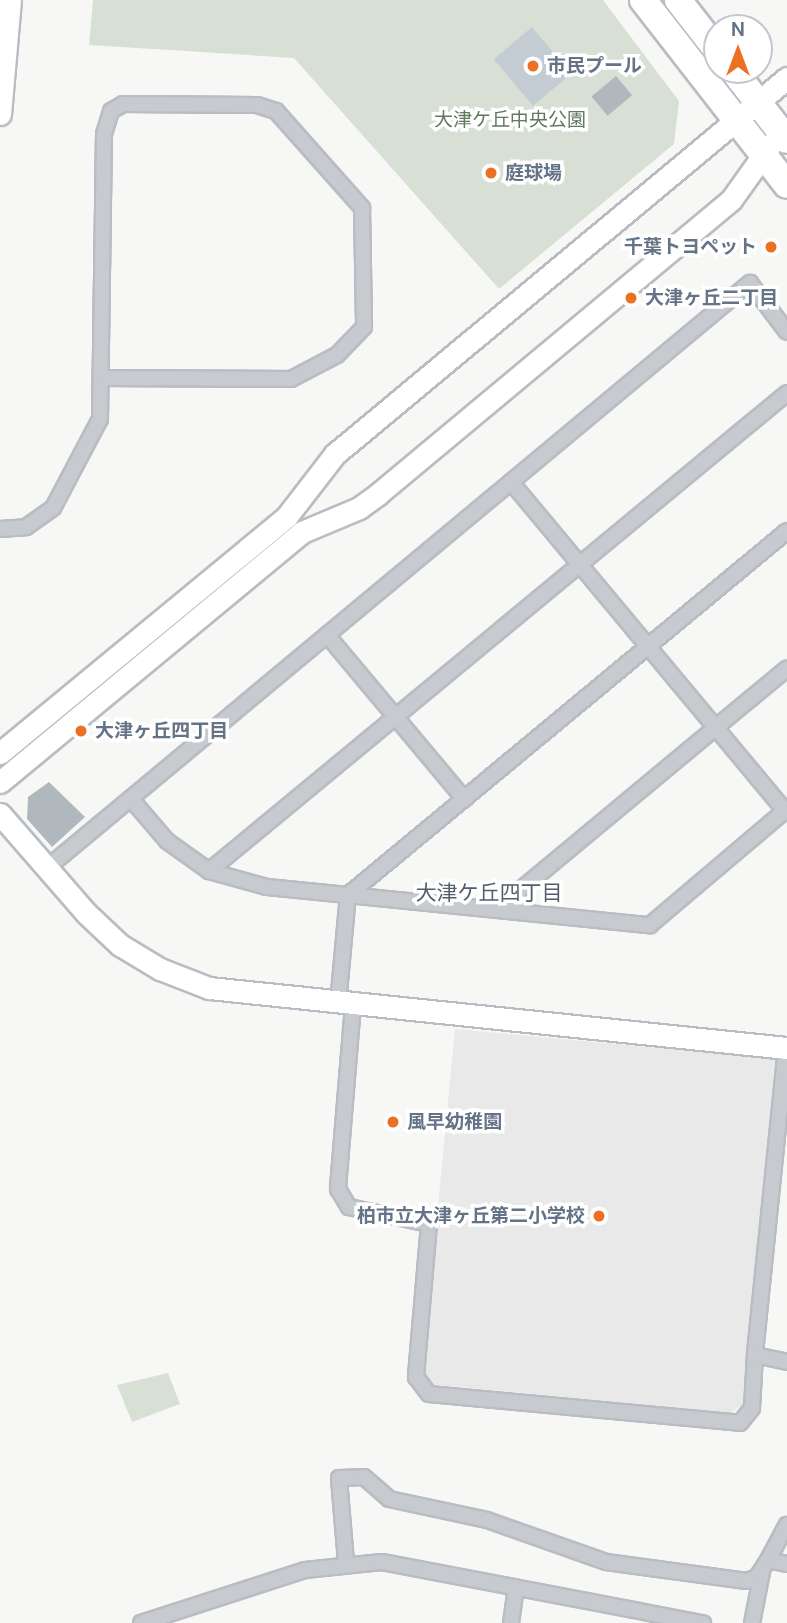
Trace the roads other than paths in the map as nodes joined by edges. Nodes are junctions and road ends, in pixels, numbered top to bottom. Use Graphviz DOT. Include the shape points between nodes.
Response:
graph roads {
  1 [pos="10,0"];
  2 [pos="643,0"];
  3 [pos="678,0"];
  4 [pos="703,32"];
  5 [pos="787,78"];
  6 [pos="744,84"];
  7 [pos="758,102"];
  8 [pos="0,114"];
  9 [pos="736,121"];
  10 [pos="785,132"];
  11 [pos="763,155"];
  12 [pos="787,185"];
  13 [pos="787,332"];
  14 [pos="103,378"];
  15 [pos="787,393"];
  16 [pos="511,482"];
  17 [pos="0,530"];
  18 [pos="787,531"];
  19 [pos="580,564"];
  20 [pos="327,635"];
  21 [pos="648,646"];
  22 [pos="787,668"];
  23 [pos="396,716"];
  24 [pos="715,727"];
  25 [pos="0,752"];
  26 [pos="0,782"];
  27 [pos="131,799"];
  28 [pos="464,799"];
  29 [pos="786,811"];
  30 [pos="0,814"];
  31 [pos="47,868"];
  32 [pos="209,871"];
  33 [pos="348,895"];
  34 [pos="496,910"];
  35 [pos="345,1005"];
  36 [pos="786,1048"];
  37 [pos="781,1158"];
  38 [pos="755,1356"];
  39 [pos="787,1362"];
  40 [pos="787,1525"];
  41 [pos="345,1562"];
  42 [pos="787,1564"];
  43 [pos="765,1566"];
  44 [pos="516,1587"];
  45 [pos="141,1623"];
  46 [pos="510,1623"];
  47 [pos="703,1623"];
  48 [pos="752,1623"];
  1 -- 8 [label="street"];
  2 -- 9 [label="highway"];
  3 -- 4 [label="highway"];
  5 -- 7 [label="street"];
  6 -- 7 [label="highway"];
  7 -- 9 [label="street"];
  7 -- 10 [label="highway"];
  9 -- 11 [label="highway"];
  9 -- 25 [label="street" via="335,454 287,516"];
  10 -- 11 [label="street"];
  11 -- 12 [label="highway"];
  11 -- 26 [label="street" via="731,200 378,494 359,508 302,532"];
  13 -- 16 [label="street" via="750,283"];
  14 -- 14 [label="street" via="291,379 337,355 364,327 362,208 276,111 257,105 123,104 111,111 104,134"];
  14 -- 17 [label="street" via="100,419 53,508 33,524"];
  15 -- 19 [label="street"];
  16 -- 19 [label="street"];
  16 -- 20 [label="street"];
  18 -- 21 [label="street"];
  19 -- 21 [label="street"];
  19 -- 23 [label="street"];
  20 -- 23 [label="street"];
  20 -- 27 [label="street"];
  21 -- 24 [label="street"];
  21 -- 28 [label="street"];
  22 -- 24 [label="street"];
  23 -- 28 [label="street"];
  23 -- 32 [label="street"];
  24 -- 29 [label="street"];
  24 -- 34 [label="street"];
  27 -- 31 [label="street"];
  27 -- 32 [label="street" via="167,841"];
  28 -- 33 [label="street"];
  29 -- 34 [label="street" via="650,926"];
  30 -- 31 [label="street"];
  31 -- 35 [label="street" via="103,930 160,969 219,990"];
  32 -- 33 [label="street" via="267,887"];
  33 -- 34 [label="street"];
  33 -- 35 [label="street"];
  35 -- 36 [label="street"];
  35 -- 38 [label="street" via="338,1189 349,1207 429,1224 416,1377 429,1394 740,1423 752,1408"];
  36 -- 37 [label="street"];
  37 -- 38 [label="street"];
  38 -- 39 [label="street"];
  40 -- 43 [label="street"];
  41 -- 43 [label="street" via="339,1478 364,1477 389,1499 487,1520 606,1562 747,1581"];
  41 -- 44 [label="street" via="418,1566"];
  41 -- 45 [label="street" via="305,1570"];
  42 -- 43 [label="street"];
  43 -- 48 [label="street"];
  44 -- 46 [label="street"];
  44 -- 47 [label="street" via="583,1604"];
}
